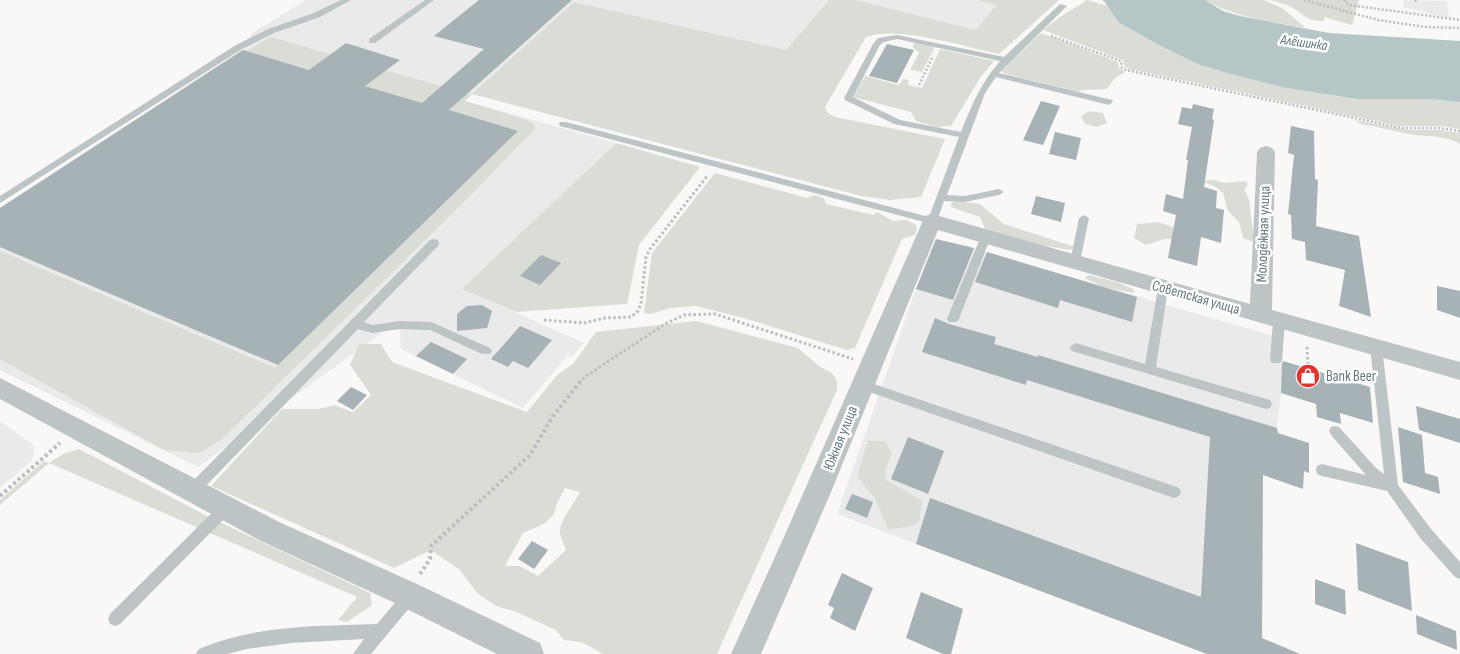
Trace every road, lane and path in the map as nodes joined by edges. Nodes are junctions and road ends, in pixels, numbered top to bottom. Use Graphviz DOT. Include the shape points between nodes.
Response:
graph roads {
  1 [pos="347,0"];
  2 [pos="430,0"];
  3 [pos="1304,0"];
  4 [pos="1344,0"];
  5 [pos="1063,6"];
  6 [pos="1460,20"];
  7 [pos="1460,28"];
  8 [pos="1038,30"];
  9 [pos="372,41"];
  10 [pos="938,46"];
  11 [pos="1006,60"];
  12 [pos="993,74"];
  13 [pos="919,85"];
  14 [pos="1109,102"];
  15 [pos="563,124"];
  16 [pos="1460,131"];
  17 [pos="966,136"];
  18 [pos="1266,152"];
  19 [pos="716,164"];
  20 [pos="999,192"];
  21 [pos="941,198"];
  22 [pos="0,200"];
  23 [pos="1084,218"];
  24 [pos="932,221"];
  25 [pos="986,236"];
  26 [pos="434,243"];
  27 [pos="1075,262"];
  28 [pos="1162,288"];
  29 [pos="1270,318"];
  30 [pos="953,319"];
  31 [pos="544,320"];
  32 [pos="354,323"];
  33 [pos="1376,347"];
  34 [pos="1076,348"];
  35 [pos="486,351"];
  36 [pos="1276,360"];
  37 [pos="1150,370"];
  38 [pos="1460,371"];
  39 [pos="866,375"];
  40 [pos="0,388"];
  41 [pos="1266,404"];
  42 [pos="77,429"];
  43 [pos="1335,431"];
  44 [pos="1322,470"];
  45 [pos="1392,487"];
  46 [pos="193,490"];
  47 [pos="1174,492"];
  48 [pos="0,496"];
  49 [pos="226,508"];
  50 [pos="1460,572"];
  51 [pos="408,595"];
  52 [pos="115,619"];
  53 [pos="379,631"];
  54 [pos="204,654"];
  55 [pos="362,654"];
  56 [pos="529,654"];
  57 [pos="746,654"];
  1 -- 22 [label="lane" via="312,18 272,31 239,47"];
  2 -- 9 [label="lane"];
  3 -- 7 [label="path" via="1378,20"];
  4 -- 6 [label="path" via="1349,5"];
  5 -- 8 [label="lane"];
  8 -- 11 [label="lane"];
  8 -- 16 [label="path" via="1121,61 1122,68 1126,70 1402,128"];
  10 -- 11 [label="lane"];
  10 -- 13 [label="path"];
  10 -- 17 [label="lane" via="897,37 881,40 848,98 897,122"];
  11 -- 12 [label="lane"];
  12 -- 14 [label="lane"];
  12 -- 17 [label="lane" via="981,93"];
  15 -- 19 [label="lane"];
  17 -- 21 [label="lane"];
  18 -- 29 [label="street, Молодёжная улица"];
  19 -- 24 [label="lane"];
  19 -- 31 [label="path" via="650,249 646,257 641,304 632,317 584,323"];
  20 -- 21 [label="lane" via="965,199"];
  21 -- 24 [label="lane"];
  23 -- 27 [label="lane"];
  24 -- 25 [label="street, Советская улица"];
  24 -- 39 [label="street, Южная улица"];
  25 -- 27 [label="street, Советская улица"];
  25 -- 30 [label="lane"];
  26 -- 32 [label="lane"];
  27 -- 28 [label="street, Советская улица"];
  28 -- 29 [label="street, Советская улица"];
  28 -- 37 [label="lane"];
  29 -- 33 [label="street, Советская улица"];
  29 -- 36 [label="lane"];
  32 -- 35 [label="lane" via="372,329 400,325 431,326"];
  32 -- 46 [label="lane"];
  33 -- 38 [label="street, Советская улица"];
  33 -- 45 [label="lane"];
  34 -- 37 [label="lane"];
  37 -- 41 [label="lane"];
  39 -- 47 [label="lane"];
  39 -- 51 [label="path" via="715,314 684,315 665,324 586,376 553,416 530,454 431,546 430,559"];
  39 -- 57 [label="street, Южная улица" via="795,547"];
  40 -- 42 [label="street"];
  42 -- 46 [label="street"];
  42 -- 48 [label="path"];
  43 -- 45 [label="lane" via="1371,472"];
  44 -- 45 [label="lane"];
  45 -- 50 [label="lane" via="1426,534"];
  46 -- 49 [label="street"];
  49 -- 51 [label="street"];
  49 -- 52 [label="lane"];
  51 -- 53 [label="lane"];
  51 -- 56 [label="street"];
  53 -- 54 [label="lane" via="254,640"];
  53 -- 55 [label="lane"];
}
